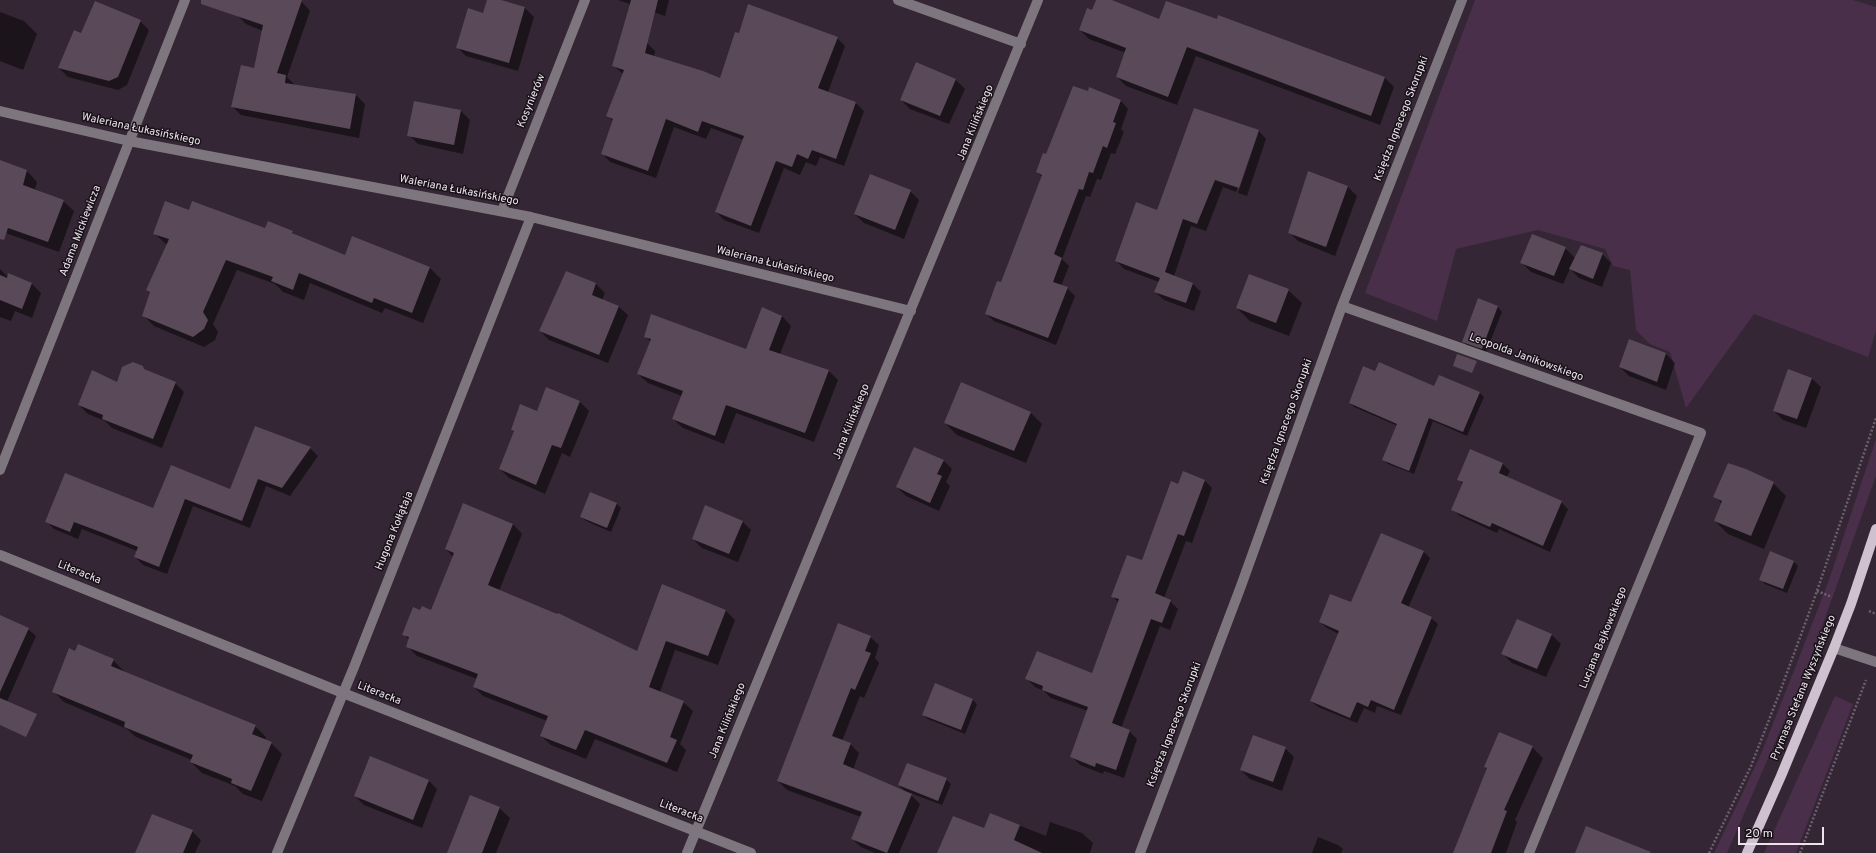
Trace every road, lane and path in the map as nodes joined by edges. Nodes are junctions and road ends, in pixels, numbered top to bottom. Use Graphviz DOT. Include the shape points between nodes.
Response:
graph roads {
  1 [pos="185,0"];
  2 [pos="585,0"];
  3 [pos="898,0"];
  4 [pos="1038,0"];
  5 [pos="1462,0"];
  6 [pos="1021,44"];
  7 [pos="0,112"];
  8 [pos="130,141"];
  9 [pos="502,211"];
  10 [pos="531,216"];
  11 [pos="1342,306"];
  12 [pos="910,311"];
  13 [pos="1876,418"];
  14 [pos="1701,433"];
  15 [pos="0,470"];
  16 [pos="1876,529"];
  17 [pos="0,555"];
  18 [pos="1817,592"];
  19 [pos="1832,597"];
  20 [pos="1834,648"];
  21 [pos="1875,662"];
  22 [pos="343,693"];
  23 [pos="696,831"];
  24 [pos="277,853"];
  25 [pos="687,853"];
  26 [pos="751,853"];
  27 [pos="1140,853"];
  28 [pos="1529,853"];
  29 [pos="1709,853"];
  30 [pos="1747,853"];
  31 [pos="1800,853"];
  1 -- 8 [label="street, Adama Mickiewicza"];
  2 -- 9 [label="street, Kosynierów"];
  3 -- 6 [label="street"];
  4 -- 6 [label="street, Jana Kilińskiego"];
  5 -- 11 [label="street, Księdza Ignacego Skorupki"];
  6 -- 12 [label="street, Jana Kilińskiego"];
  7 -- 8 [label="street, Waleriana Łukasińskiego"];
  8 -- 9 [label="street, Waleriana Łukasińskiego"];
  8 -- 15 [label="street, Adama Mickiewicza"];
  9 -- 10 [label="street, Waleriana Łukasińskiego"];
  10 -- 12 [label="street, Waleriana Łukasińskiego"];
  10 -- 22 [label="street, Hugona Kołłątaja"];
  11 -- 14 [label="street, Leopolda Janikowskiego"];
  11 -- 27 [label="street, Księdza Ignacego Skorupki" via="1241,586"];
  12 -- 23 [label="street, Jana Kilińskiego"];
  13 -- 18 [label="path"];
  14 -- 28 [label="street, Lucjana Bajkowskiego"];
  16 -- 20 [label="main road, Prymasa Stefana Wyszyńskiego"];
  17 -- 22 [label="street, Literacka"];
  18 -- 19 [label="path"];
  18 -- 29 [label="path" via="1751,766"];
  20 -- 21 [label="street"];
  20 -- 30 [label="main road, Prymasa Stefana Wyszyńskiego"];
  21 -- 31 [label="path"];
  22 -- 23 [label="street, Literacka"];
  22 -- 24 [label="street, Hugona Kołłątaja"];
  23 -- 25 [label="street, Jana Kilińskiego"];
  23 -- 26 [label="street, Literacka"];
}
